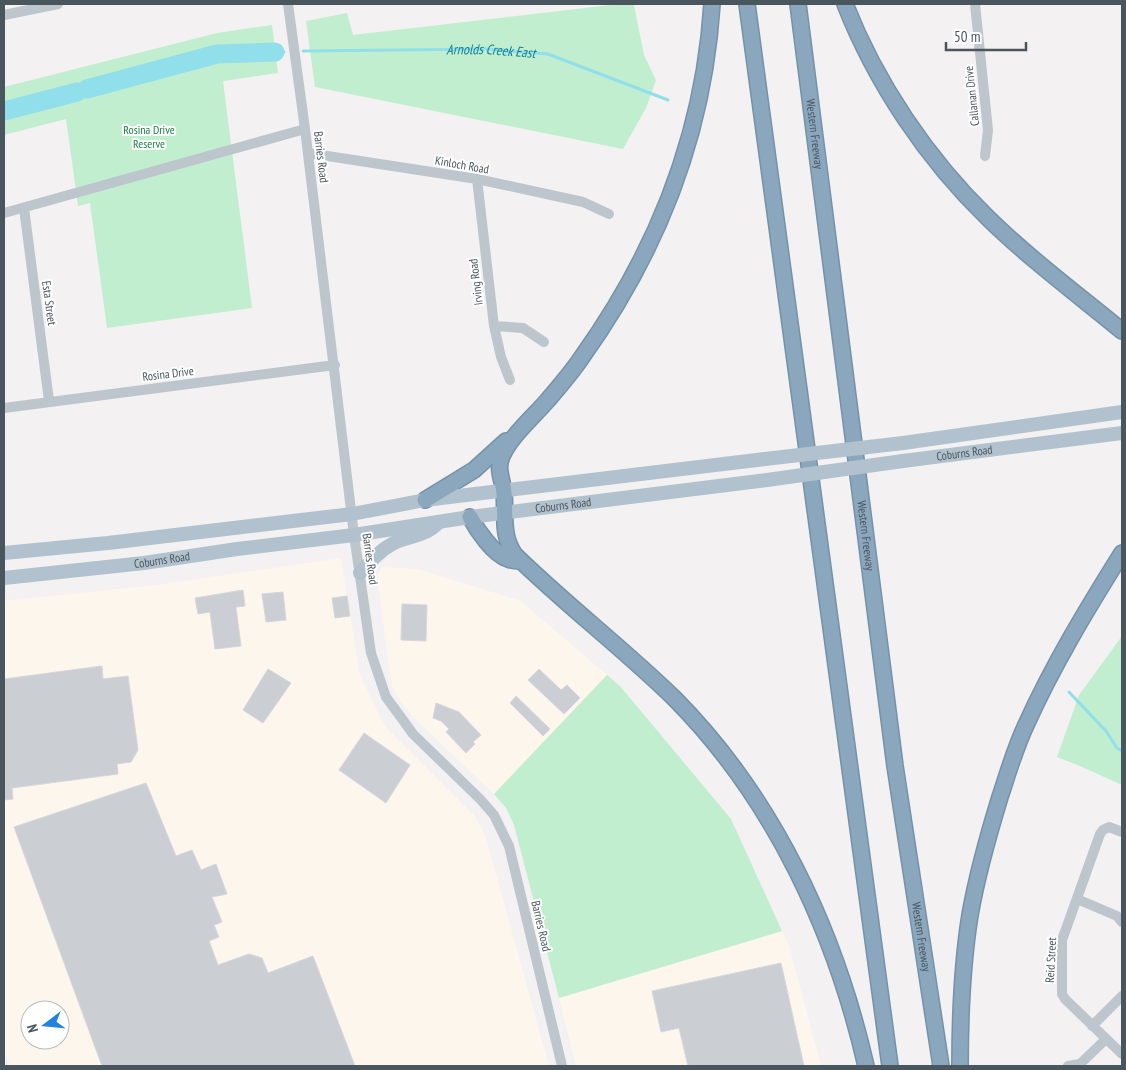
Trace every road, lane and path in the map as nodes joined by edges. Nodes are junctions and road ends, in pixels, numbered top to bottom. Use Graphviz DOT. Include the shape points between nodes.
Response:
graph roads {
  1 [pos="58,4"];
  2 [pos="288,4"];
  3 [pos="712,4"];
  4 [pos="747,4"];
  5 [pos="798,4"];
  6 [pos="845,4"];
  7 [pos="975,4"];
  8 [pos="6,11"];
  9 [pos="306,129"];
  10 [pos="308,153"];
  11 [pos="985,156"];
  12 [pos="476,179"];
  13 [pos="24,208"];
  14 [pos="4,213"];
  15 [pos="609,214"];
  16 [pos="494,326"];
  17 [pos="1122,330"];
  18 [pos="544,342"];
  19 [pos="335,365"];
  20 [pos="510,380"];
  21 [pos="49,402"];
  22 [pos="4,408"];
  23 [pos="1122,412"];
  24 [pos="525,425"];
  25 [pos="1122,432"];
  26 [pos="504,491"];
  27 [pos="425,500"];
  28 [pos="504,513"];
  29 [pos="352,514"];
  30 [pos="470,517"];
  31 [pos="440,521"];
  32 [pos="354,536"];
  33 [pos="140,539"];
  34 [pos="4,553"];
  35 [pos="1122,553"];
  36 [pos="522,562"];
  37 [pos="140,563"];
  38 [pos="360,573"];
  39 [pos="4,578"];
  40 [pos="1117,830"];
  41 [pos="1077,900"];
  42 [pos="1122,922"];
  43 [pos="1122,996"];
  44 [pos="1092,1026"];
  45 [pos="1106,1039"];
  46 [pos="1122,1054"];
  47 [pos="562,1066"];
  48 [pos="866,1066"];
  49 [pos="890,1066"];
  50 [pos="941,1066"];
  51 [pos="960,1066"];
  52 [pos="1068,1066"];
  1 -- 8 [label="street"];
  2 -- 9 [label="street, Barries Road"];
  3 -- 24 [label="highway" via="695,117 655,235 618,304 596,337"];
  4 -- 49 [label="highway"];
  5 -- 50 [label="highway, Western Freeway" via="895,766"];
  6 -- 17 [label="highway" via="892,96 943,169 1008,237"];
  7 -- 11 [label="street, Callanan Drive" via="988,130"];
  9 -- 10 [label="street, Barries Road"];
  9 -- 13 [label="street"];
  10 -- 12 [label="street, Kinloch Road"];
  10 -- 19 [label="street, Barries Road"];
  12 -- 15 [label="street, Kinloch Road" via="583,202"];
  12 -- 16 [label="street, Irving Road"];
  13 -- 14 [label="street"];
  13 -- 21 [label="street, Esta Street"];
  16 -- 18 [label="street" via="524,328"];
  16 -- 20 [label="street, Irving Road"];
  19 -- 21 [label="street, Rosina Drive"];
  19 -- 29 [label="street, Barries Road"];
  21 -- 22 [label="street, Rosina Drive"];
  23 -- 26 [label="main road, Coburns Road, bridge" via="903,443"];
  24 -- 26 [label="highway" via="502,457 499,472"];
  24 -- 27 [label="highway" via="474,470"];
  25 -- 28 [label="main road, Coburns Road, bridge"];
  26 -- 27 [label="main road, Coburns Road"];
  26 -- 28 [label="highway"];
  27 -- 29 [label="main road, Coburns Road"];
  28 -- 30 [label="main road, Coburns Road"];
  28 -- 36 [label="highway" via="510,549"];
  29 -- 32 [label="street, Barries Road"];
  29 -- 33 [label="main road, Coburns Road"];
  30 -- 31 [label="main road, Coburns Road"];
  30 -- 36 [label="highway" via="494,548 507,559"];
  31 -- 32 [label="main road, Coburns Road"];
  31 -- 38 [label="main road" via="425,533 393,543"];
  32 -- 37 [label="main road, Coburns Road"];
  32 -- 38 [label="street, Barries Road"];
  33 -- 34 [label="main road, Coburns Road"];
  33 -- 37 [label="main road"];
  35 -- 51 [label="highway" via="1043,688 1024,728 1004,784 970,914 962,993"];
  36 -- 48 [label="highway" via="676,700 744,784 788,853 813,904 846,993"];
  37 -- 39 [label="main road, Coburns Road"];
  38 -- 47 [label="street, Barries Road" via="371,653 386,697 413,734 494,815 509,846"];
  40 -- 41 [label="street, Reid Street" via="1106,828 1100,834"];
  41 -- 42 [label="street" via="1116,916"];
  41 -- 44 [label="street, Reid Street" via="1062,940 1062,994"];
  43 -- 44 [label="street"];
  44 -- 45 [label="street, Reid Street"];
  45 -- 46 [label="street, Reid Street"];
  45 -- 52 [label="street" via="1080,1064"];
}
